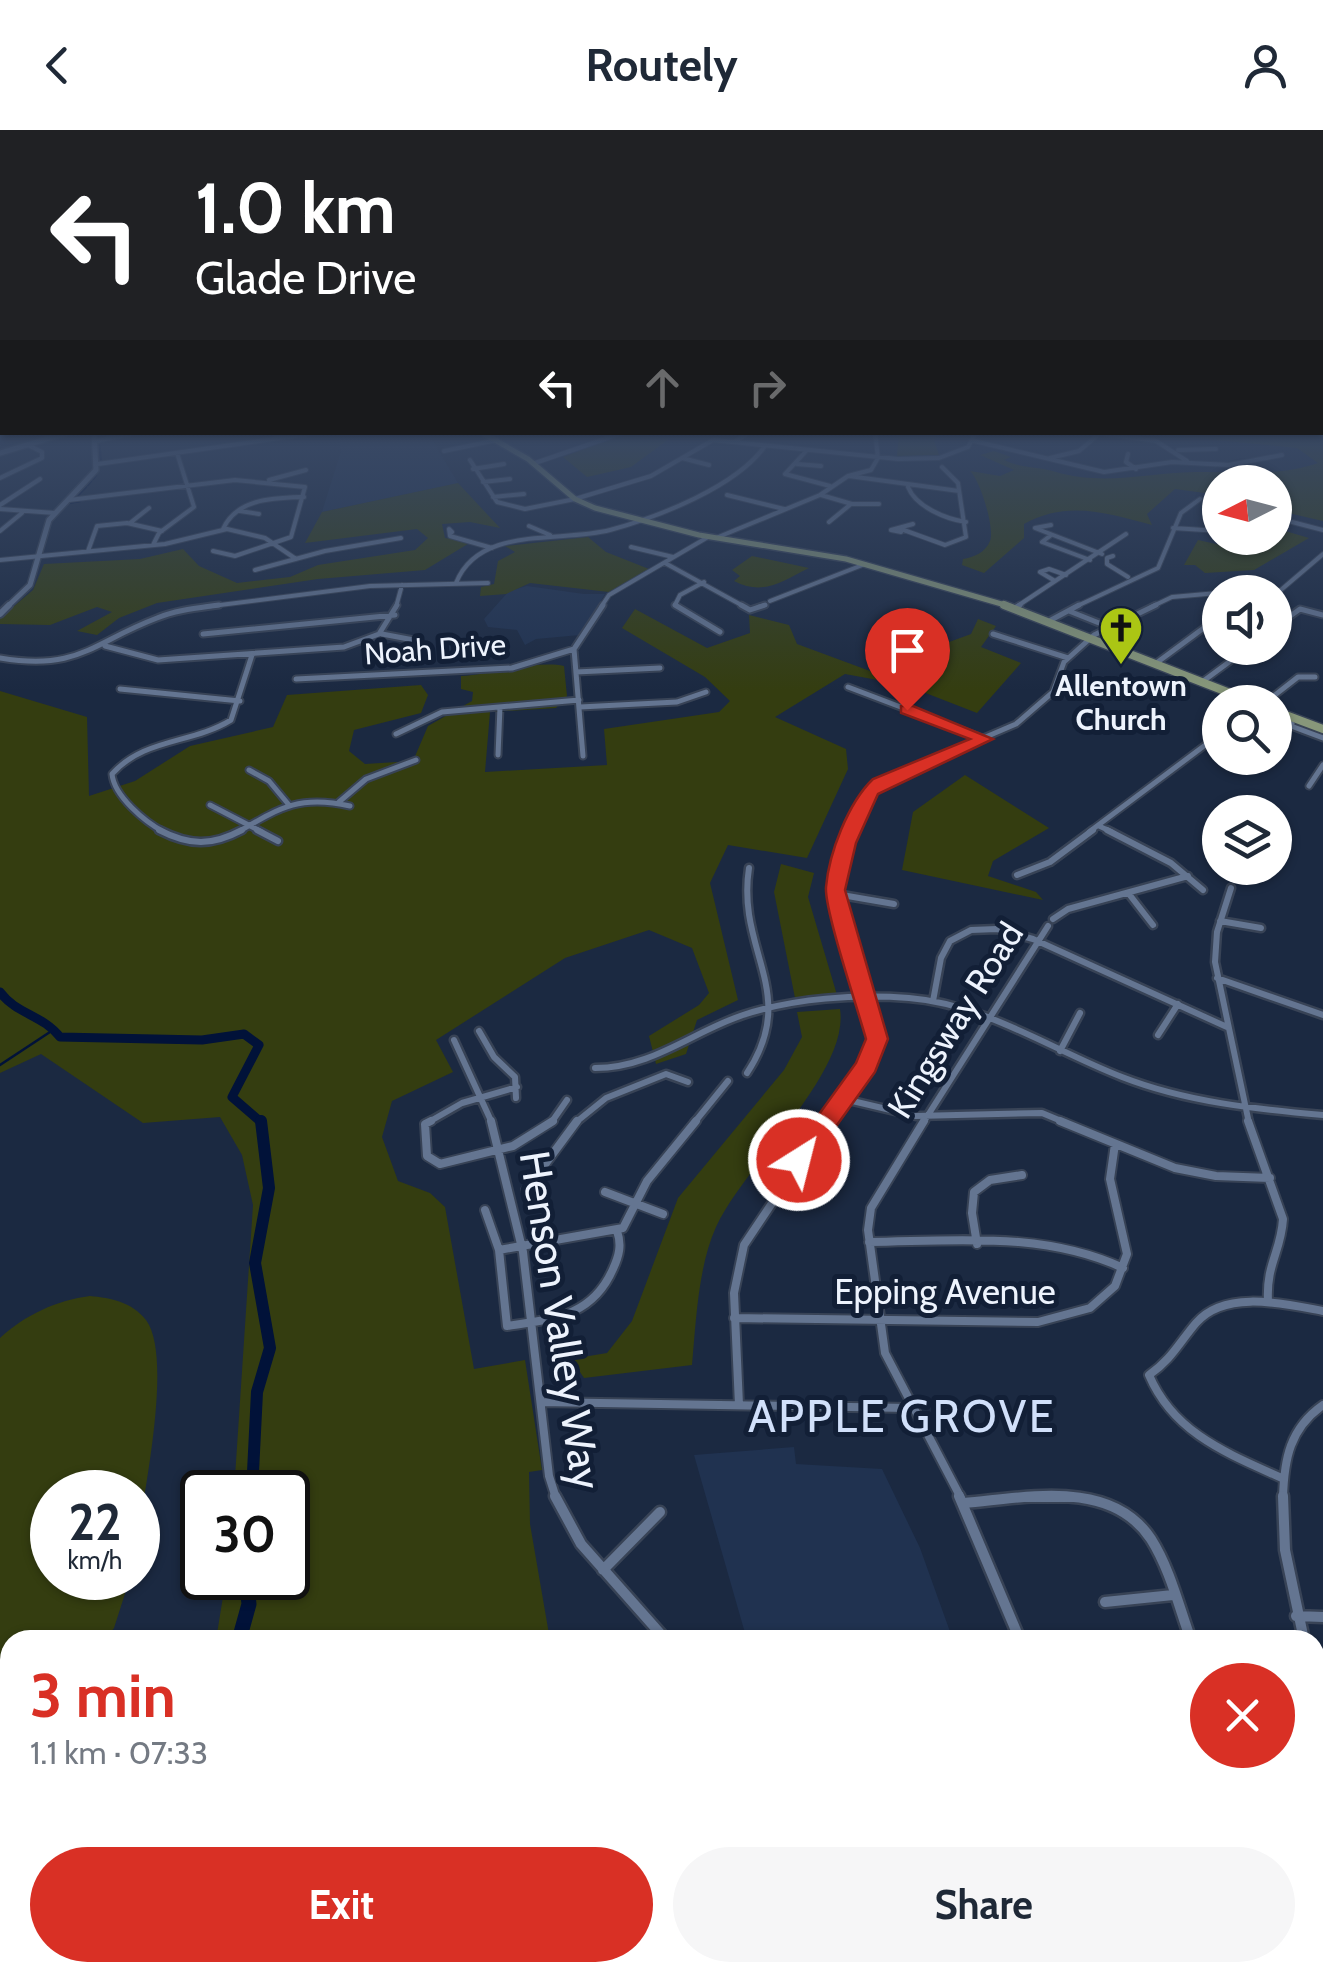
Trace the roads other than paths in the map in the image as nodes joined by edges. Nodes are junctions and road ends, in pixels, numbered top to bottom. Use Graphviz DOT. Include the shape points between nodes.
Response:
graph roads {
  1 [pos="53,518"];
  2 [pos="136,518"];
  3 [pos="180,518"];
  4 [pos="228,518"];
  5 [pos="298,518"];
  6 [pos="763,518"];
  7 [pos="834,518"];
  8 [pos="946,518"];
  9 [pos="965,518"];
  10 [pos="1179,518"];
  11 [pos="636,519"];
  12 [pos="829,522"];
  13 [pos="966,522"];
  14 [pos="1292,522"];
  15 [pos="129,524"];
  16 [pos="912,524"];
  17 [pos="1050,525"];
  18 [pos="529,526"];
  19 [pos="1174,528"];
  20 [pos="224,529"];
  21 [pos="1202,530"];
  22 [pos="1323,530"];
  23 [pos="162,531"];
  24 [pos="453,531"];
  25 [pos="1126,534"];
  26 [pos="552,536"];
  27 [pos="1051,536"];
  28 [pos="712,537"];
  29 [pos="401,538"];
  30 [pos="275,544"];
  31 [pos="153,545"];
  32 [pos="630,547"];
  33 [pos="492,548"];
  34 [pos="88,551"];
  35 [pos="213,551"];
  36 [pos="1102,554"];
  37 [pos="1323,554"];
  38 [pos="38,556"];
  39 [pos="1113,556"];
  40 [pos="674,558"];
  41 [pos="296,559"];
  42 [pos="0,560"];
  43 [pos="1092,560"];
  44 [pos="664,563"];
  45 [pos="865,564"];
  46 [pos="255,570"];
  47 [pos="1066,575"];
  48 [pos="1130,578"];
  49 [pos="1292,580"];
  50 [pos="705,582"];
  51 [pos="1056,582"];
  52 [pos="456,583"];
  53 [pos="402,584"];
  54 [pos="488,584"];
  55 [pos="1202,594"];
  56 [pos="1015,608"];
  57 [pos="1068,610"];
  58 [pos="0,614"];
  59 [pos="394,614"];
  60 [pos="1292,614"];
  61 [pos="1323,615"];
  62 [pos="1051,620"];
  63 [pos="1110,627"];
  64 [pos="1202,629"];
  65 [pos="720,632"];
  66 [pos="203,634"];
  67 [pos="380,634"];
  68 [pos="993,634"];
  69 [pos="1091,637"];
  70 [pos="419,641"];
  71 [pos="105,646"];
  72 [pos="574,650"];
  73 [pos="252,655"];
  74 [pos="0,658"];
  75 [pos="1068,658"];
  76 [pos="1154,664"];
  77 [pos="1224,665"];
  78 [pos="660,668"];
  79 [pos="576,672"];
  80 [pos="1315,676"];
  81 [pos="296,680"];
  82 [pos="1201,682"];
  83 [pos="1209,685"];
  84 [pos="1288,685"];
  85 [pos="120,688"];
  86 [pos="848,688"];
  87 [pos="706,692"];
  88 [pos="240,701"];
  89 [pos="580,704"];
  90 [pos="500,707"];
  91 [pos="1294,722"];
  92 [pos="1323,730"];
  93 [pos="396,734"];
  94 [pos="1323,738"];
  95 [pos="984,739"];
  96 [pos="1202,748"];
  97 [pos="498,755"];
  98 [pos="583,756"];
  99 [pos="416,760"];
  100 [pos="1323,765"];
  101 [pos="249,770"];
  102 [pos="1308,786"];
  103 [pos="339,802"];
  104 [pos="210,804"];
  105 [pos="288,806"];
  106 [pos="350,806"];
  107 [pos="1099,826"];
  108 [pos="251,828"];
  109 [pos="278,840"];
  110 [pos="750,868"];
  111 [pos="1017,875"];
  112 [pos="1188,876"];
  113 [pos="1231,888"];
  114 [pos="1203,890"];
  115 [pos="1128,893"];
  116 [pos="836,894"];
  117 [pos="894,904"];
  118 [pos="1050,922"];
  119 [pos="1220,922"];
  120 [pos="1153,925"];
  121 [pos="1262,928"];
  122 [pos="1038,942"];
  123 [pos="1218,978"];
  124 [pos="869,1000"];
  125 [pos="933,1001"];
  126 [pos="1178,1004"];
  127 [pos="772,1008"];
  128 [pos="1322,1012"];
  129 [pos="1080,1013"];
  130 [pos="988,1020"];
  131 [pos="1227,1026"];
  132 [pos="479,1031"];
  133 [pos="1158,1035"];
  134 [pos="454,1040"];
  135 [pos="1060,1051"];
  136 [pos="595,1068"];
  137 [pos="748,1072"];
  138 [pos="728,1081"];
  139 [pos="688,1082"];
  140 [pos="518,1086"];
  141 [pos="482,1095"];
  142 [pos="516,1098"];
  143 [pos="567,1100"];
  144 [pos="844,1100"];
  145 [pos="1244,1108"];
  146 [pos="1323,1115"];
  147 [pos="927,1117"];
  148 [pos="548,1130"];
  149 [pos="563,1141"];
  150 [pos="1115,1144"];
  151 [pos="502,1149"];
  152 [pos="1022,1174"];
  153 [pos="1270,1178"];
  154 [pos="526,1190"];
  155 [pos="605,1192"];
  156 [pos="637,1208"];
  157 [pos="485,1210"];
  158 [pos="663,1214"];
  159 [pos="617,1230"];
  160 [pos="869,1242"];
  161 [pos="977,1244"];
  162 [pos="520,1246"];
  163 [pos="499,1250"];
  164 [pos="1123,1268"];
  165 [pos="1268,1301"];
  166 [pos="1323,1311"];
  167 [pos="734,1318"];
  168 [pos="878,1320"];
  169 [pos="531,1322"];
  170 [pos="540,1402"];
  171 [pos="738,1405"];
  172 [pos="1323,1405"];
  173 [pos="910,1408"];
  174 [pos="1284,1478"];
  175 [pos="964,1504"];
  176 [pos="660,1512"];
  177 [pos="603,1570"];
  178 [pos="1173,1596"];
  179 [pos="1106,1602"];
  180 [pos="1296,1616"];
  181 [pos="1323,1617"];
  182 [pos="657,1630"];
  183 [pos="1016,1630"];
  184 [pos="1186,1630"];
  185 [pos="1301,1630"];
  1 -- 38 [label="main road"];
  2 -- 15 [label="street"];
  3 -- 23 [label="street"];
  4 -- 20 [label="street"];
  5 -- 30 [label="street" via="294,534"];
  6 -- 28 [label="street"];
  7 -- 12 [label="street"];
  8 -- 13 [label="street"];
  9 -- 13 [label="street"];
  10 -- 19 [label="street"];
  11 -- 26 [label="street"];
  11 -- 28 [label="main road"];
  13 -- 16 [label="street" via="968,534 953,544 901,530"];
  14 -- 22 [label="street"];
  15 -- 23 [label="street"];
  15 -- 34 [label="street" via="96,526"];
  17 -- 27 [label="street" via="1036,529"];
  18 -- 26 [label="street"];
  19 -- 21 [label="street"];
  19 -- 48 [label="street" via="1160,566"];
  20 -- 30 [label="street"];
  20 -- 31 [label="street"];
  23 -- 31 [label="street"];
  24 -- 33 [label="street"];
  25 -- 36 [label="street"];
  26 -- 33 [label="street"];
  27 -- 36 [label="street"];
  27 -- 43 [label="street" via="1042,542"];
  28 -- 40 [label="street"];
  28 -- 45 [label="main road"];
  29 -- 41 [label="street"];
  30 -- 35 [label="street" via="236,556"];
  30 -- 41 [label="street"];
  31 -- 34 [label="street"];
  32 -- 40 [label="street"];
  33 -- 52 [label="street" via="464,564"];
  34 -- 38 [label="street"];
  36 -- 43 [label="street"];
  37 -- 49 [label="street"];
  38 -- 42 [label="street"];
  38 -- 58 [label="main road" via="28,588"];
  39 -- 48 [label="street" via="1107,564"];
  40 -- 44 [label="street"];
  41 -- 46 [label="street"];
  43 -- 47 [label="street"];
  44 -- 50 [label="street"];
  44 -- 72 [label="street" via="606,598"];
  45 -- 50 [label="street" via="750,610"];
  45 -- 56 [label="main road"];
  47 -- 51 [label="street"];
  47 -- 51 [label="street" via="1040,572"];
  48 -- 57 [label="street"];
  50 -- 65 [label="street" via="674,605"];
  51 -- 56 [label="street"];
  52 -- 53 [label="street"];
  52 -- 54 [label="street"];
  53 -- 59 [label="street"];
  53 -- 71 [label="street" via="174,612"];
  55 -- 63 [label="street" via="1176,596"];
  56 -- 62 [label="main road"];
  57 -- 62 [label="street"];
  57 -- 63 [label="street"];
  59 -- 66 [label="street"];
  59 -- 67 [label="street"];
  60 -- 61 [label="street" via="1299,609"];
  62 -- 69 [label="main road"];
  63 -- 69 [label="street"];
  64 -- 76 [label="street"];
  67 -- 70 [label="street"];
  67 -- 73 [label="street" via="339,648"];
  68 -- 75 [label="street"];
  69 -- 75 [label="street"];
  69 -- 76 [label="main road"];
  71 -- 73 [label="street" via="152,660"];
  71 -- 74 [label="street" via="51,662"];
  72 -- 79 [label="street"];
  72 -- 81 [label="street, Noah Drive" via="512,668"];
  73 -- 88 [label="street"];
  75 -- 95 [label="street" via="1053,692 1012,727"];
  76 -- 82 [label="main road"];
  77 -- 82 [label="street"];
  78 -- 79 [label="street"];
  79 -- 89 [label="street"];
  80 -- 84 [label="street"];
  82 -- 83 [label="main road"];
  85 -- 88 [label="street"];
  86 -- 95 [label="street"];
  87 -- 89 [label="street" via="677,702"];
  88 -- 108 [label="street" via="218,730 132,754 112,780 170,840 210,844"];
  89 -- 90 [label="street"];
  89 -- 98 [label="street"];
  90 -- 93 [label="street" via="442,712"];
  90 -- 97 [label="street"];
  91 -- 92 [label="main road"];
  91 -- 94 [label="street"];
  95 -- 116 [label="street" via="872,790 840,858"];
  96 -- 107 [label="street"];
  99 -- 103 [label="street" via="366,778"];
  100 -- 102 [label="street"];
  101 -- 105 [label="street" via="270,781"];
  103 -- 105 [label="street"];
  103 -- 106 [label="street"];
  104 -- 108 [label="street"];
  105 -- 108 [label="street"];
  107 -- 111 [label="street" via="1050,862"];
  107 -- 112 [label="street"];
  108 -- 109 [label="street"];
  110 -- 127 [label="street" via="748,908"];
  112 -- 114 [label="street"];
  112 -- 115 [label="street, Kingsway Road"];
  113 -- 119 [label="street"];
  115 -- 118 [label="street, Kingsway Road" via="1068,909"];
  115 -- 120 [label="street"];
  116 -- 117 [label="street"];
  116 -- 124 [label="street"];
  118 -- 122 [label="street, Kingsway Road"];
  119 -- 121 [label="street"];
  119 -- 123 [label="street"];
  122 -- 125 [label="street" via="999,929 961,934 944,951"];
  122 -- 126 [label="street"];
  122 -- 130 [label="street, Kingsway Road"];
  123 -- 128 [label="street"];
  123 -- 131 [label="street"];
  124 -- 125 [label="street"];
  124 -- 127 [label="street"];
  124 -- 144 [label="street" via="876,1048"];
  125 -- 130 [label="street"];
  126 -- 131 [label="street"];
  126 -- 133 [label="street"];
  127 -- 136 [label="street" via="717,1025 645,1061"];
  127 -- 137 [label="street" via="771,1040"];
  129 -- 135 [label="street"];
  130 -- 135 [label="street"];
  130 -- 147 [label="street, Kingsway Road"];
  131 -- 145 [label="street"];
  132 -- 140 [label="street"];
  134 -- 141 [label="street, Henson Valley Way"];
  135 -- 145 [label="street" via="1185,1098"];
  138 -- 156 [label="street" via="648,1181"];
  139 -- 149 [label="street" via="666,1074 607,1098"];
  140 -- 141 [label="street"];
  140 -- 142 [label="street"];
  141 -- 151 [label="street, Henson Valley Way"];
  141 -- 151 [label="street" via="425,1124 427,1156 440,1164"];
  143 -- 148 [label="street"];
  144 -- 147 [label="street"];
  144 -- 167 [label="street" via="747,1238 736,1272"];
  145 -- 146 [label="street"];
  145 -- 153 [label="street"];
  147 -- 150 [label="street" via="1036,1112"];
  147 -- 160 [label="street, Kingsway Road" via="873,1204"];
  148 -- 149 [label="street"];
  148 -- 151 [label="street"];
  149 -- 154 [label="street" via="549,1168"];
  150 -- 153 [label="street" via="1188,1172"];
  150 -- 164 [label="street" via="1108,1174 1126,1236"];
  151 -- 162 [label="street, Henson Valley Way"];
  152 -- 161 [label="street" via="988,1179 974,1190 969,1204"];
  153 -- 165 [label="street" via="1284,1228 1266,1266"];
  155 -- 156 [label="street"];
  156 -- 158 [label="street"];
  156 -- 159 [label="street"];
  157 -- 163 [label="street"];
  159 -- 162 [label="street"];
  159 -- 169 [label="street" via="621,1246 597,1301 579,1313"];
  160 -- 161 [label="street"];
  160 -- 168 [label="street, Kingsway Road"];
  161 -- 164 [label="street" via="1068,1248"];
  162 -- 163 [label="street"];
  162 -- 169 [label="street, Henson Valley Way"];
  163 -- 169 [label="street" via="507,1326"];
  164 -- 168 [label="street, Epping Avenue" via="1101,1302 1066,1319"];
  165 -- 166 [label="street"];
  165 -- 174 [label="street" via="1206,1314 1149,1377 1196,1436"];
  167 -- 168 [label="street, Epping Avenue"];
  167 -- 171 [label="street"];
  168 -- 173 [label="street, Kingsway Road" via="888,1364"];
  169 -- 170 [label="street, Henson Valley Way"];
  170 -- 171 [label="street"];
  170 -- 177 [label="street, Henson Valley Way" via="557,1508"];
  171 -- 173 [label="street"];
  172 -- 174 [label="street" via="1310,1410 1299,1427"];
  173 -- 175 [label="street, Kingsway Road"];
  174 -- 180 [label="street" via="1283,1550"];
  175 -- 178 [label="street" via="1088,1498 1111,1504 1148,1534"];
  175 -- 183 [label="street, Kingsway Road"];
  176 -- 177 [label="street"];
  177 -- 182 [label="street, Henson Valley Way"];
  178 -- 179 [label="street"];
  178 -- 184 [label="street"];
  180 -- 181 [label="street"];
  180 -- 185 [label="street"];
}
